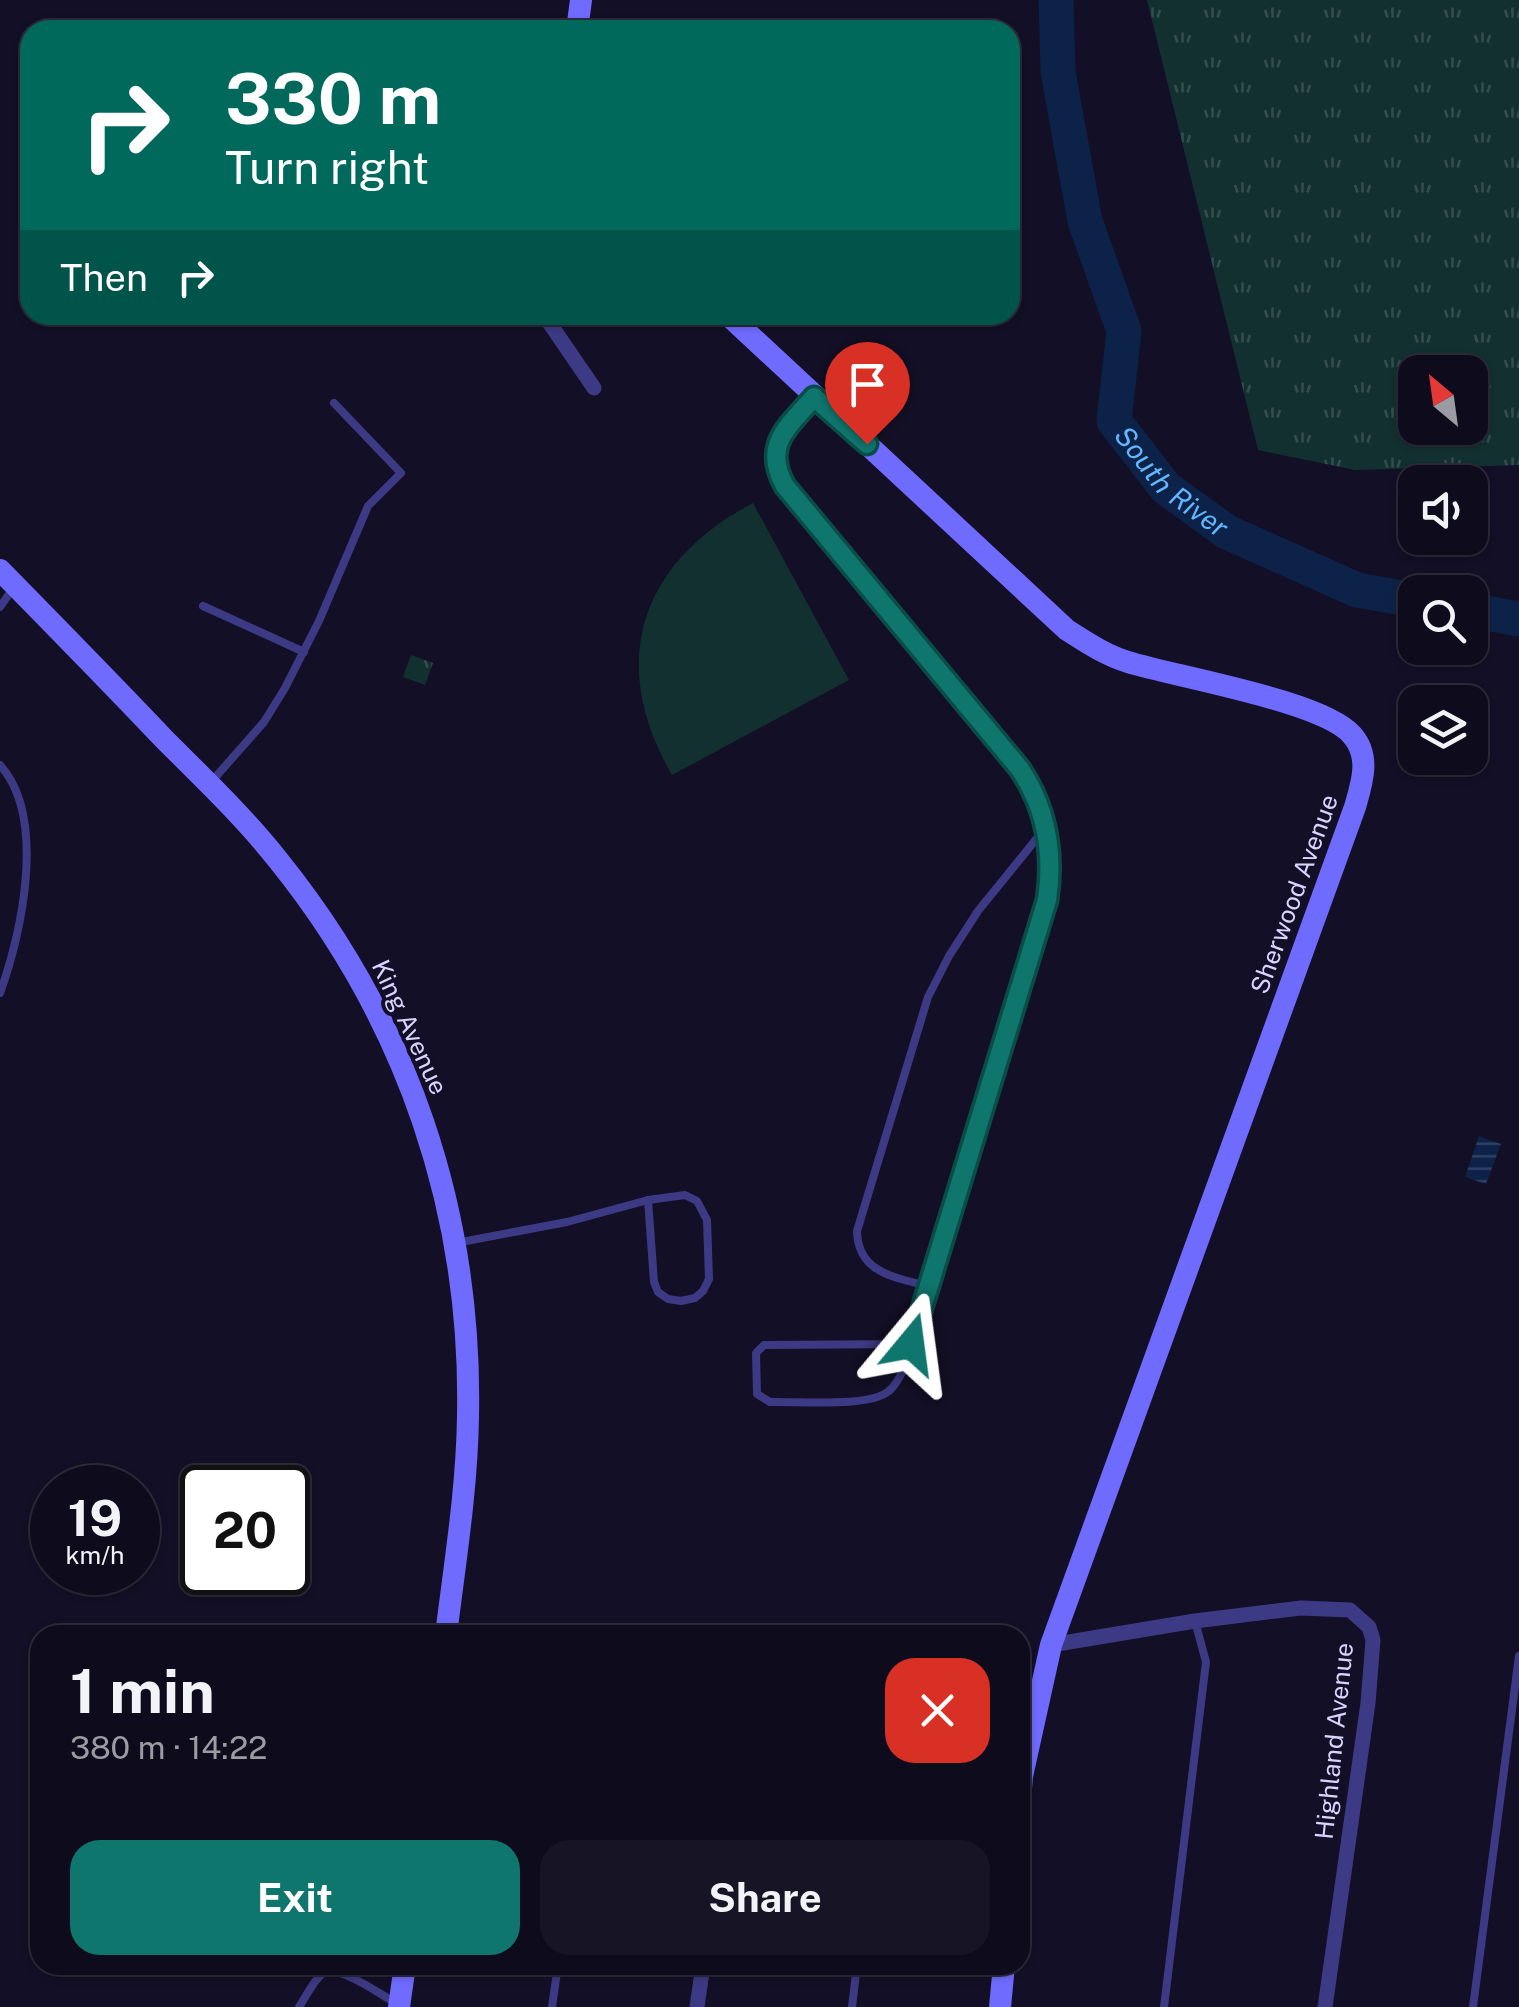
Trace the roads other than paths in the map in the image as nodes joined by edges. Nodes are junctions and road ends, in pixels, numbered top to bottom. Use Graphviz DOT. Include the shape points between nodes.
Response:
graph roads {
  1 [pos="551,325"];
  2 [pos="738,325"];
  3 [pos="594,388"];
  4 [pos="814,397"];
  5 [pos="334,403"];
  6 [pos="7,578"];
  7 [pos="0,606"];
  8 [pos="203,606"];
  9 [pos="304,652"];
  10 [pos="0,766"];
  11 [pos="209,784"];
  12 [pos="1046,827"];
  13 [pos="0,993"];
  14 [pos="648,1200"];
  15 [pos="456,1243"];
  16 [pos="928,1286"];
  17 [pos="911,1344"];
  18 [pos="1195,1621"];
  19 [pos="447,1625"];
  20 [pos="1052,1644"];
  21 [pos="1519,1656"];
  22 [pos="1030,1741"];
  23 [pos="323,1975"];
  24 [pos="343,1975"];
  25 [pos="403,1975"];
  26 [pos="557,1975"];
  27 [pos="702,1975"];
  28 [pos="856,1975"];
  29 [pos="1003,1975"];
  30 [pos="399,2006"];
  31 [pos="299,2007"];
  32 [pos="552,2007"];
  33 [pos="697,2007"];
  34 [pos="852,2007"];
  35 [pos="1000,2007"];
  36 [pos="1164,2007"];
  37 [pos="1325,2007"];
  38 [pos="1473,2007"];
  1 -- 3 [label="street"];
  2 -- 4 [label="street, Sherwood Avenue"];
  4 -- 12 [label="lane" via="777,445 776,469 785,486 1020,769"];
  4 -- 20 [label="street, Sherwood Avenue" via="1067,630 1125,661 1336,721 1351,733 1363,758 1355,808"];
  5 -- 9 [label="lane" via="401,473 368,506"];
  6 -- 7 [label="lane"];
  6 -- 11 [label="street, King Avenue"];
  8 -- 9 [label="lane"];
  9 -- 11 [label="lane" via="264,722"];
  10 -- 13 [label="lane" via="20,794 26,829 17,936"];
  11 -- 15 [label="street, King Avenue" via="279,861 352,966 413,1092"];
  12 -- 16 [label="lane" via="1047,900"];
  12 -- 16 [label="lane" via="978,911 928,996 857,1231 869,1265"];
  14 -- 14 [label="lane" via="685,1195 704,1209 709,1279 694,1298 668,1299 658,1292"];
  14 -- 15 [label="lane"];
  15 -- 19 [label="street, King Avenue" via="468,1416"];
  16 -- 17 [label="lane"];
  17 -- 17 [label="lane" via="892,1389 872,1400 770,1402 757,1394 756,1353 764,1345"];
  18 -- 20 [label="street, Highland Avenue"];
  18 -- 36 [label="lane" via="1206,1662"];
  18 -- 37 [label="street, Highland Avenue" via="1339,1608 1370,1627 1368,1703"];
  20 -- 22 [label="street, Sherwood Avenue"];
  21 -- 38 [label="lane"];
  23 -- 31 [label="lane"];
  24 -- 30 [label="lane"];
  25 -- 30 [label="street"];
  26 -- 32 [label="lane"];
  27 -- 33 [label="street"];
  28 -- 34 [label="lane"];
  29 -- 35 [label="street"];
}
